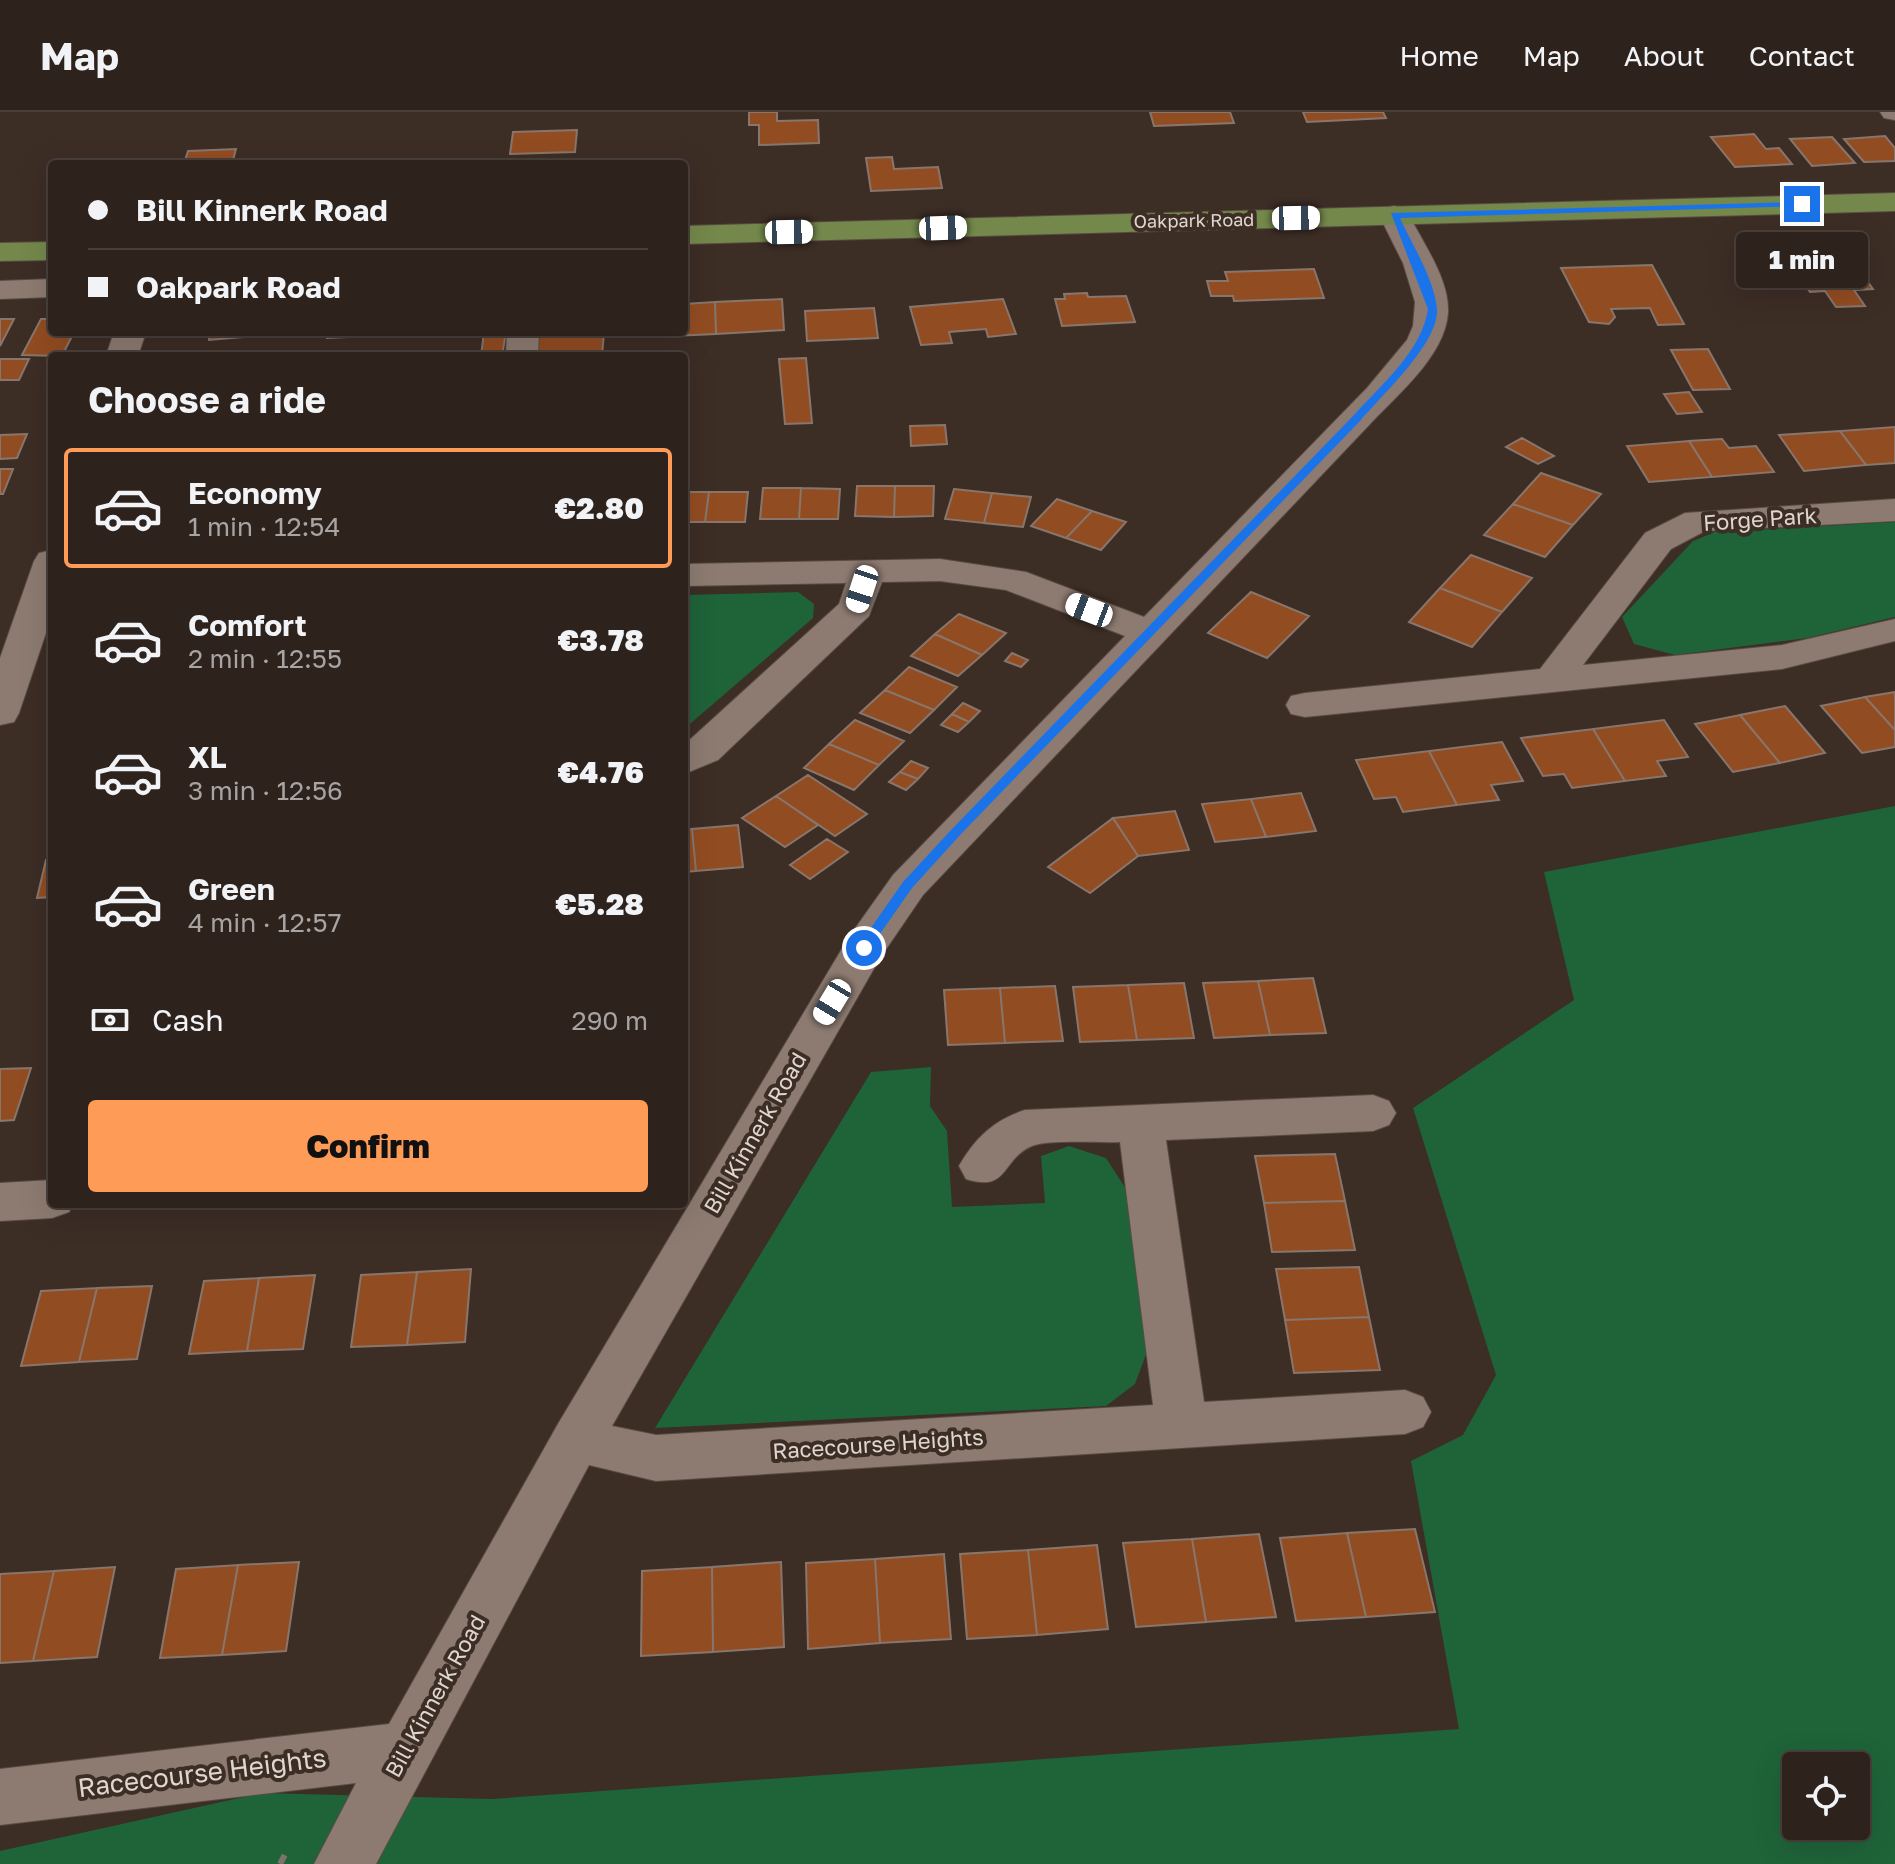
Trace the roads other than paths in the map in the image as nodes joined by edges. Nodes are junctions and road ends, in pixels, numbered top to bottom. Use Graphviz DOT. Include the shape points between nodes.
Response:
graph roads {
  1 [pos="1895,202"];
  2 [pos="1394,215"];
  3 [pos="688,235"];
  4 [pos="48,251"];
  5 [pos="0,252"];
  6 [pos="48,288"];
  7 [pos="0,290"];
  8 [pos="1895,510"];
  9 [pos="868,570"];
  10 [pos="48,573"];
  11 [pos="688,575"];
  12 [pos="1895,630"];
  13 [pos="1151,633"];
  14 [pos="1553,679"];
  15 [pos="1305,705"];
  16 [pos="0,713"];
  17 [pos="688,759"];
  18 [pos="1373,1113"];
  19 [pos="1141,1124"];
  20 [pos="983,1166"];
  21 [pos="703,1187"];
  22 [pos="48,1199"];
  23 [pos="0,1202"];
  24 [pos="1405,1412"];
  25 [pos="1181,1424"];
  26 [pos="576,1440"];
  27 [pos="404,1750"];
  28 [pos="0,1797"];
  29 [pos="344,1864"];
  1 -- 2 [label="main road, Oakpark Road"];
  2 -- 3 [label="main road, Oakpark Road"];
  2 -- 13 [label="street, Bill Kinnerk Road" via="1432,309 1413,355"];
  4 -- 5 [label="main road"];
  6 -- 7 [label="street"];
  8 -- 14 [label="street, Forge Park" via="1698,521 1658,541"];
  9 -- 11 [label="street"];
  9 -- 13 [label="street" via="940,570 1013,580"];
  9 -- 17 [label="street" via="856,608 704,751"];
  10 -- 16 [label="street"];
  12 -- 14 [label="street" via="1782,657"];
  13 -- 21 [label="street, Bill Kinnerk Road" via="908,885"];
  14 -- 15 [label="street"];
  18 -- 19 [label="street"];
  19 -- 20 [label="street" via="1025,1128 1001,1143"];
  19 -- 25 [label="street"];
  21 -- 26 [label="street, Bill Kinnerk Road"];
  22 -- 23 [label="street"];
  24 -- 25 [label="street, Racecourse Heights"];
  25 -- 26 [label="street, Racecourse Heights" via="656,1458"];
  26 -- 27 [label="street, Bill Kinnerk Road"];
  27 -- 28 [label="street, Racecourse Heights"];
  27 -- 29 [label="street, Bill Kinnerk Road"];
}
